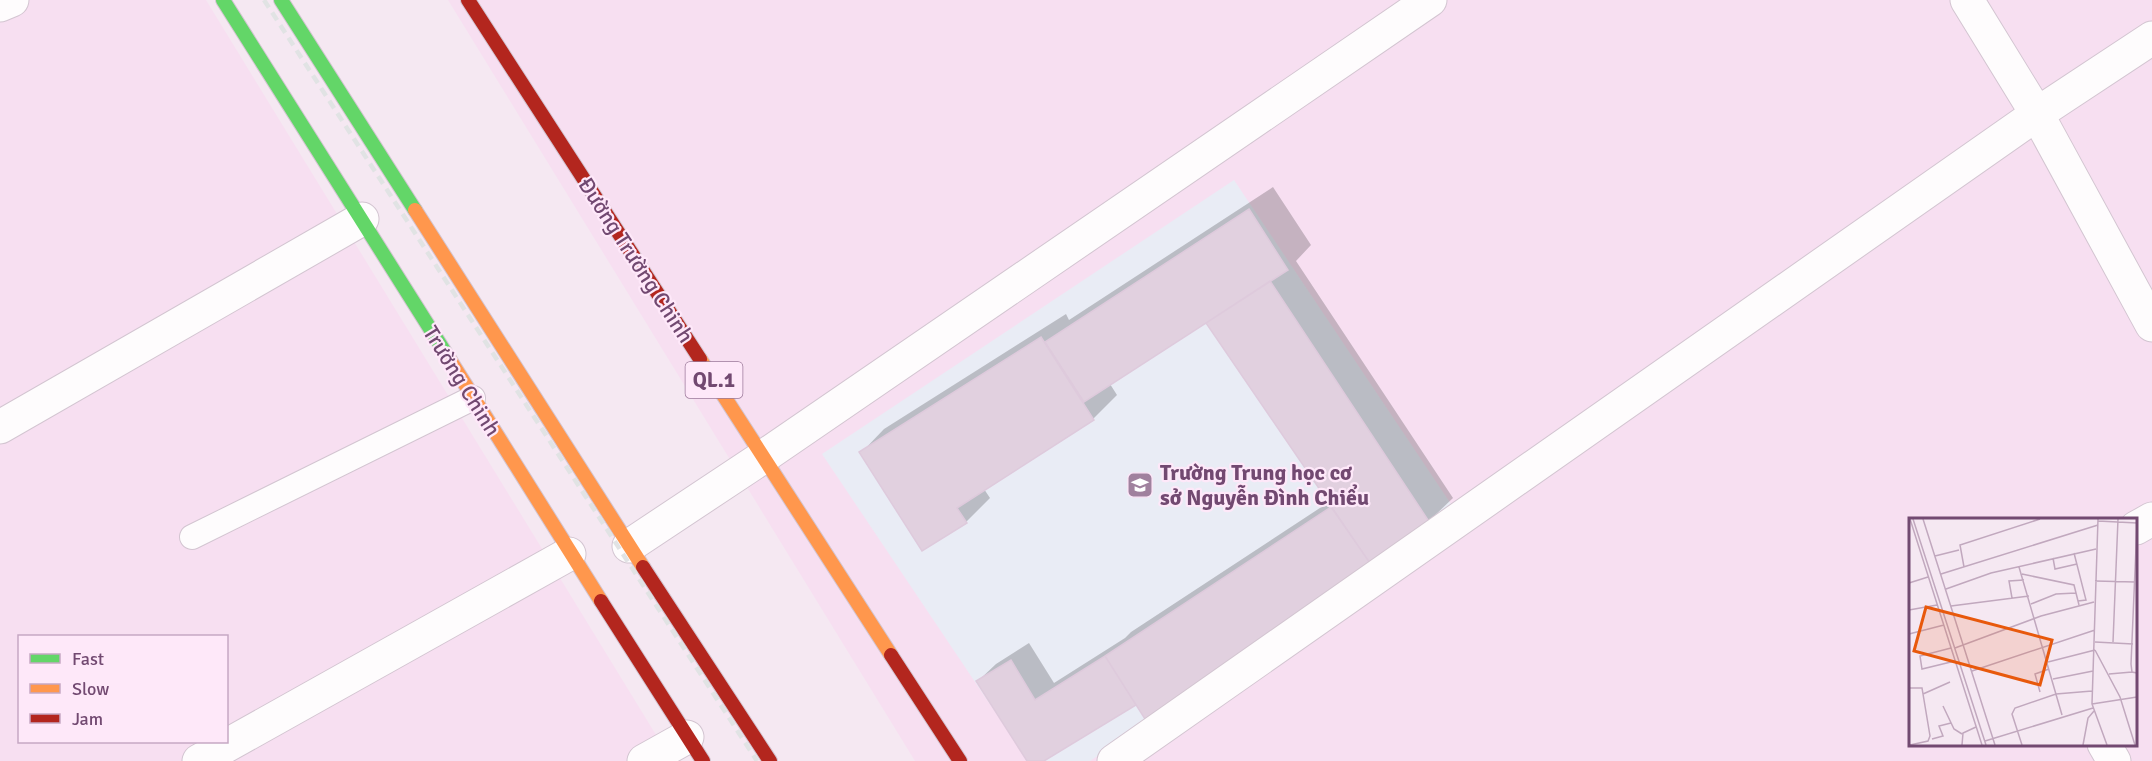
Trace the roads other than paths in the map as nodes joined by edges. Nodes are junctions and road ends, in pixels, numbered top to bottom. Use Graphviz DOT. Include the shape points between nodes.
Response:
graph roads {
  1 [pos="12,0"];
  2 [pos="223,0"];
  3 [pos="281,0"];
  4 [pos="468,0"];
  5 [pos="1430,0"];
  6 [pos="1967,0"];
  7 [pos="0,6"];
  8 [pos="2152,38"];
  9 [pos="2037,114"];
  10 [pos="362,219"];
  11 [pos="2152,325"];
  12 [pos="473,398"];
  13 [pos="0,427"];
  14 [pos="763,457"];
  15 [pos="2152,519"];
  16 [pos="2137,527"];
  17 [pos="192,537"];
  18 [pos="629,546"];
  19 [pos="569,554"];
  20 [pos="2105,746"];
  21 [pos="695,749"];
  22 [pos="199,761"];
  23 [pos="644,761"];
  24 [pos="770,761"];
  25 [pos="960,761"];
  26 [pos="1114,761"];
  27 [pos="2114,761"];
  1 -- 7 [label="street"];
  2 -- 10 [label="main road, Trường Chinh"];
  3 -- 18 [label="main road"];
  4 -- 14 [label="main road, Đường Trường Chinh / QL.1"];
  5 -- 14 [label="street"];
  6 -- 9 [label="street"];
  8 -- 9 [label="street"];
  9 -- 11 [label="street"];
  9 -- 26 [label="street"];
  10 -- 12 [label="main road, Trường Chinh"];
  10 -- 13 [label="street"];
  12 -- 17 [label="lane"];
  12 -- 19 [label="main road, Trường Chinh"];
  14 -- 18 [label="street"];
  14 -- 25 [label="main road, Đường Trường Chinh / QL.1"];
  15 -- 16 [label="street"];
  18 -- 24 [label="main road"];
  19 -- 21 [label="main road, Trường Chinh"];
  19 -- 22 [label="street"];
  20 -- 27 [label="street"];
  21 -- 23 [label="street"];
}
